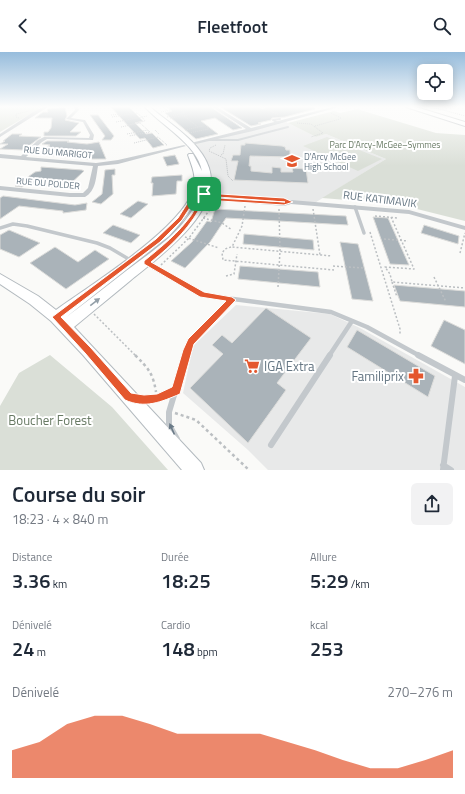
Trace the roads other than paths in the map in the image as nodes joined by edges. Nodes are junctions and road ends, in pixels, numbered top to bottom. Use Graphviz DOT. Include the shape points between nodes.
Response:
graph roads {
  1 [pos="14,127"];
  2 [pos="87,127"];
  3 [pos="164,127"];
  4 [pos="167,127"];
  5 [pos="245,127"];
  6 [pos="263,127"];
  7 [pos="287,127"];
  8 [pos="251,130"];
  9 [pos="0,136"];
  10 [pos="208,140"];
  11 [pos="186,146"];
  12 [pos="0,156"];
  13 [pos="22,158"];
  14 [pos="96,165"];
  15 [pos="0,188"];
  16 [pos="200,196"];
  17 [pos="355,207"];
  18 [pos="0,228"];
  19 [pos="465,228"];
  20 [pos="364,233"];
  21 [pos="132,261"];
  22 [pos="146,262"];
  23 [pos="0,278"];
  24 [pos="232,300"];
  25 [pos="352,320"];
  26 [pos="60,322"];
  27 [pos="456,376"];
  28 [pos="465,380"];
  29 [pos="176,391"];
  30 [pos="129,397"];
  31 [pos="271,445"];
  32 [pos="191,467"];
  33 [pos="443,467"];
  34 [pos="451,470"];
  1 -- 9 [label="street"];
  2 -- 13 [label="street" via="92,135 91,139 46,138"];
  3 -- 11 [label="main road"];
  4 -- 11 [label="main road"];
  5 -- 8 [label="street"];
  6 -- 8 [label="street, RUE DU MARIGOT"];
  7 -- 10 [label="lane" via="231,141"];
  8 -- 10 [label="street, RUE DU MARIGOT"];
  10 -- 11 [label="street, RUE DU MARIGOT"];
  11 -- 14 [label="street, RUE DU MARIGOT"];
  11 -- 16 [label="main road" via="197,168"];
  12 -- 13 [label="street, RUE DU MARIGOT"];
  13 -- 14 [label="street, RUE DU MARIGOT"];
  14 -- 15 [label="street, RUE DU POLDER" via="91,188 85,195"];
  16 -- 17 [label="street, RUE KATIMAVIK" via="284,204 290,202"];
  16 -- 21 [label="main road" via="173,226"];
  16 -- 22 [label="main road" via="196,212 185,228"];
  17 -- 19 [label="street, RUE KATIMAVIK" via="409,212"];
  17 -- 20 [label="lane"];
  18 -- 21 [label="lane" via="13,224 54,232 110,248"];
  21 -- 26 [label="main road"];
  22 -- 24 [label="lane" via="203,295"];
  26 -- 22 [label="main road, one-way"];
  23 -- 26 [label="main road" via="34,300"];
  24 -- 25 [label="lane" via="325,310"];
  24 -- 29 [label="lane" via="191,342"];
  25 -- 27 [label="lane"];
  25 -- 31 [label="lane"];
  26 -- 30 [label="main road"];
  27 -- 28 [label="lane"];
  27 -- 33 [label="lane"];
  29 -- 30 [label="lane" via="157,399"];
  32 -- 29 [label="lane, one-way" via="185,449 169,425 169,412"];
  30 -- 32 [label="main road"];
  33 -- 34 [label="lane"];
}
